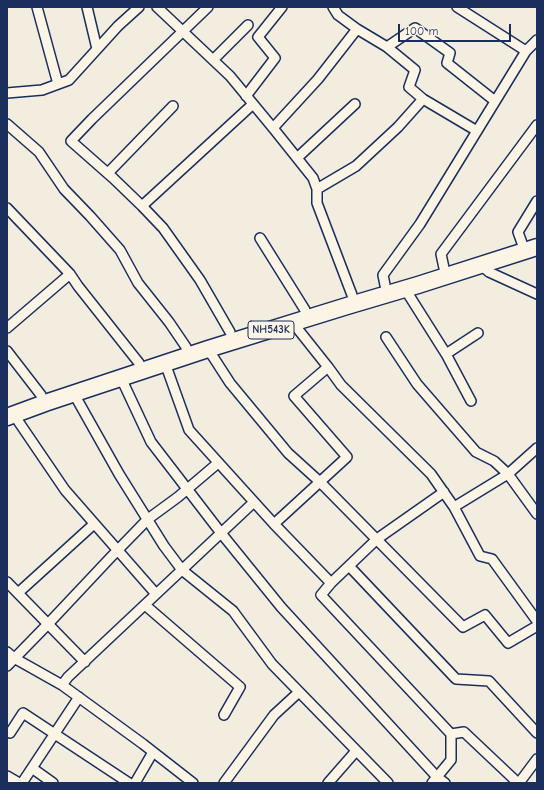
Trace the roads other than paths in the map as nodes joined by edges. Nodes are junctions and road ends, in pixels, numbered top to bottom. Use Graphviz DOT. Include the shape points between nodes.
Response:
graph roads {
  1 [pos="37,7"];
  2 [pos="87,7"];
  3 [pos="157,7"];
  4 [pos="208,7"];
  5 [pos="282,7"];
  6 [pos="333,7"];
  7 [pos="457,7"];
  8 [pos="136,8"];
  9 [pos="248,25"];
  10 [pos="357,29"];
  11 [pos="183,32"];
  12 [pos="537,40"];
  13 [pos="387,47"];
  14 [pos="97,49"];
  15 [pos="526,51"];
  16 [pos="213,60"];
  17 [pos="58,84"];
  18 [pos="7,93"];
  19 [pos="246,96"];
  20 [pos="423,99"];
  21 [pos="495,101"];
  22 [pos="253,104"];
  23 [pos="355,104"];
  24 [pos="173,106"];
  25 [pos="7,124"];
  26 [pos="537,125"];
  27 [pos="274,128"];
  28 [pos="477,131"];
  29 [pos="297,158"];
  30 [pos="108,173"];
  31 [pos="317,189"];
  32 [pos="537,201"];
  33 [pos="142,206"];
  34 [pos="7,208"];
  35 [pos="260,238"];
  36 [pos="537,238"];
  37 [pos="528,247"];
  38 [pos="481,264"];
  39 [pos="445,272"];
  40 [pos="70,274"];
  41 [pos="385,285"];
  42 [pos="405,289"];
  43 [pos="537,294"];
  44 [pos="353,299"];
  45 [pos="305,310"];
  46 [pos="293,323"];
  47 [pos="7,328"];
  48 [pos="230,332"];
  49 [pos="478,333"];
  50 [pos="386,337"];
  51 [pos="186,347"];
  52 [pos="208,349"];
  53 [pos="7,351"];
  54 [pos="446,354"];
  55 [pos="163,359"];
  56 [pos="139,363"];
  57 [pos="328,367"];
  58 [pos="121,378"];
  59 [pos="72,390"];
  60 [pos="43,399"];
  61 [pos="470,401"];
  62 [pos="9,413"];
  63 [pos="537,448"];
  64 [pos="218,462"];
  65 [pos="508,474"];
  66 [pos="320,482"];
  67 [pos="187,489"];
  68 [pos="444,492"];
  69 [pos="254,502"];
  70 [pos="454,507"];
  71 [pos="537,514"];
  72 [pos="148,519"];
  73 [pos="94,524"];
  74 [pos="274,524"];
  75 [pos="221,533"];
  76 [pos="377,539"];
  77 [pos="118,551"];
  78 [pos="349,566"];
  79 [pos="182,570"];
  80 [pos="7,582"];
  81 [pos="331,582"];
  82 [pos="18,593"];
  83 [pos="156,594"];
  84 [pos="145,605"];
  85 [pos="537,621"];
  86 [pos="48,624"];
  87 [pos="537,626"];
  88 [pos="7,652"];
  89 [pos="14,658"];
  90 [pos="85,662"];
  91 [pos="7,666"];
  92 [pos="62,685"];
  93 [pos="299,692"];
  94 [pos="79,697"];
  95 [pos="224,714"];
  96 [pos="10,733"];
  97 [pos="55,733"];
  98 [pos="537,733"];
  99 [pos="451,734"];
  100 [pos="356,750"];
  101 [pos="153,752"];
  102 [pos="537,759"];
  103 [pos="32,768"];
  104 [pos="7,776"];
  105 [pos="435,780"];
  106 [pos="19,783"];
  107 [pos="22,783"];
  108 [pos="53,783"];
  109 [pos="129,783"];
  110 [pos="136,783"];
  111 [pos="193,783"];
  112 [pos="224,783"];
  113 [pos="328,783"];
  114 [pos="388,783"];
  115 [pos="445,783"];
  116 [pos="518,783"];
  1 -- 17 [label="street"];
  2 -- 14 [label="street"];
  3 -- 11 [label="street"];
  4 -- 11 [label="street"];
  5 -- 19 [label="street" via="258,37 275,58"];
  6 -- 10 [label="street" via="338,15"];
  7 -- 15 [label="street"];
  8 -- 14 [label="street"];
  9 -- 16 [label="street"];
  10 -- 13 [label="street"];
  10 -- 27 [label="street" via="318,79"];
  11 -- 16 [label="street"];
  11 -- 30 [label="street" via="71,141"];
  12 -- 15 [label="street"];
  13 -- 20 [label="street" via="415,70 409,87"];
  13 -- 21 [label="street" via="416,28 450,53 447,63"];
  14 -- 17 [label="street" via="69,80"];
  15 -- 21 [label="street"];
  16 -- 19 [label="street"];
  17 -- 18 [label="street" via="42,90"];
  19 -- 22 [label="street"];
  20 -- 28 [label="street"];
  20 -- 31 [label="street" via="398,127 356,166"];
  21 -- 28 [label="street"];
  22 -- 27 [label="street"];
  22 -- 33 [label="street"];
  23 -- 29 [label="street"];
  24 -- 30 [label="street"];
  25 -- 51 [label="street" via="39,152 64,189 120,250 138,283"];
  26 -- 39 [label="street" via="441,254"];
  27 -- 29 [label="street"];
  28 -- 41 [label="street" via="420,224 383,275"];
  29 -- 31 [label="street" via="313,178"];
  30 -- 33 [label="street"];
  31 -- 44 [label="street" via="317,203"];
  32 -- 37 [label="street" via="518,232"];
  33 -- 48 [label="street" via="163,228 200,280"];
  34 -- 40 [label="street"];
  35 -- 45 [label="street"];
  36 -- 37 [label="highway, NH543K"];
  37 -- 38 [label="highway, NH543K"];
  37 -- 39 [label="highway, NH543K"];
  38 -- 39 [label="highway, NH543K"];
  38 -- 43 [label="street" via="489,272"];
  39 -- 41 [label="highway, NH543K"];
  39 -- 42 [label="highway, NH543K"];
  40 -- 47 [label="street"];
  40 -- 56 [label="street"];
  41 -- 44 [label="highway, NH543K"];
  42 -- 44 [label="highway, NH543K"];
  42 -- 54 [label="street"];
  44 -- 45 [label="highway, NH543K"];
  44 -- 46 [label="highway, NH543K"];
  45 -- 48 [label="highway, NH543K"];
  46 -- 52 [label="highway, NH543K"];
  46 -- 57 [label="street"];
  48 -- 51 [label="highway, NH543K"];
  49 -- 54 [label="street"];
  50 -- 65 [label="street" via="417,384 476,452 494,461"];
  51 -- 55 [label="highway, NH543K"];
  52 -- 55 [label="highway, NH543K"];
  52 -- 66 [label="street" via="230,383 288,453"];
  53 -- 60 [label="street"];
  54 -- 61 [label="street"];
  55 -- 56 [label="highway, NH543K"];
  55 -- 58 [label="highway, NH543K"];
  55 -- 64 [label="street" via="189,430"];
  56 -- 59 [label="highway, NH543K"];
  57 -- 66 [label="street" via="294,396 347,457"];
  57 -- 68 [label="street" via="341,385 431,474"];
  58 -- 59 [label="highway, NH543K"];
  58 -- 67 [label="street" via="151,442"];
  59 -- 60 [label="highway, NH543K"];
  59 -- 72 [label="street" via="119,474"];
  60 -- 62 [label="highway, NH543K"];
  62 -- 73 [label="street" via="65,490"];
  63 -- 65 [label="street"];
  64 -- 67 [label="street"];
  64 -- 69 [label="street"];
  65 -- 70 [label="street"];
  65 -- 71 [label="street"];
  66 -- 74 [label="street"];
  66 -- 76 [label="street"];
  67 -- 72 [label="street"];
  67 -- 75 [label="street"];
  68 -- 70 [label="street"];
  68 -- 76 [label="street"];
  69 -- 74 [label="street"];
  69 -- 75 [label="street"];
  70 -- 85 [label="street" via="480,556 492,559"];
  72 -- 77 [label="street"];
  72 -- 79 [label="street"];
  73 -- 77 [label="street"];
  73 -- 82 [label="street"];
  74 -- 81 [label="street"];
  75 -- 79 [label="street"];
  75 -- 105 [label="street" via="281,607"];
  76 -- 78 [label="street"];
  76 -- 87 [label="street" via="463,627 485,615 508,643"];
  77 -- 83 [label="street"];
  77 -- 86 [label="street"];
  78 -- 81 [label="street"];
  78 -- 98 [label="street" via="456,679 489,681"];
  79 -- 83 [label="street"];
  79 -- 93 [label="street" via="233,611 272,664"];
  80 -- 82 [label="street"];
  81 -- 99 [label="street" via="321,596"];
  82 -- 86 [label="street"];
  83 -- 84 [label="street"];
  84 -- 90 [label="street"];
  84 -- 95 [label="street" via="240,687"];
  86 -- 89 [label="street"];
  86 -- 90 [label="street"];
  88 -- 89 [label="street"];
  89 -- 91 [label="street"];
  89 -- 92 [label="street"];
  90 -- 92 [label="street"];
  92 -- 94 [label="street"];
  93 -- 100 [label="street"];
  93 -- 112 [label="street" via="274,715"];
  94 -- 97 [label="street"];
  94 -- 101 [label="street"];
  96 -- 97 [label="street" via="24,713"];
  97 -- 103 [label="street"];
  97 -- 109 [label="street"];
  99 -- 105 [label="street" via="451,760"];
  99 -- 116 [label="street" via="464,732"];
  100 -- 113 [label="street"];
  100 -- 114 [label="street"];
  101 -- 110 [label="street"];
  101 -- 111 [label="street"];
  102 -- 116 [label="street"];
  103 -- 107 [label="street"];
  103 -- 108 [label="street"];
  104 -- 106 [label="street"];
  105 -- 115 [label="street"];
}
